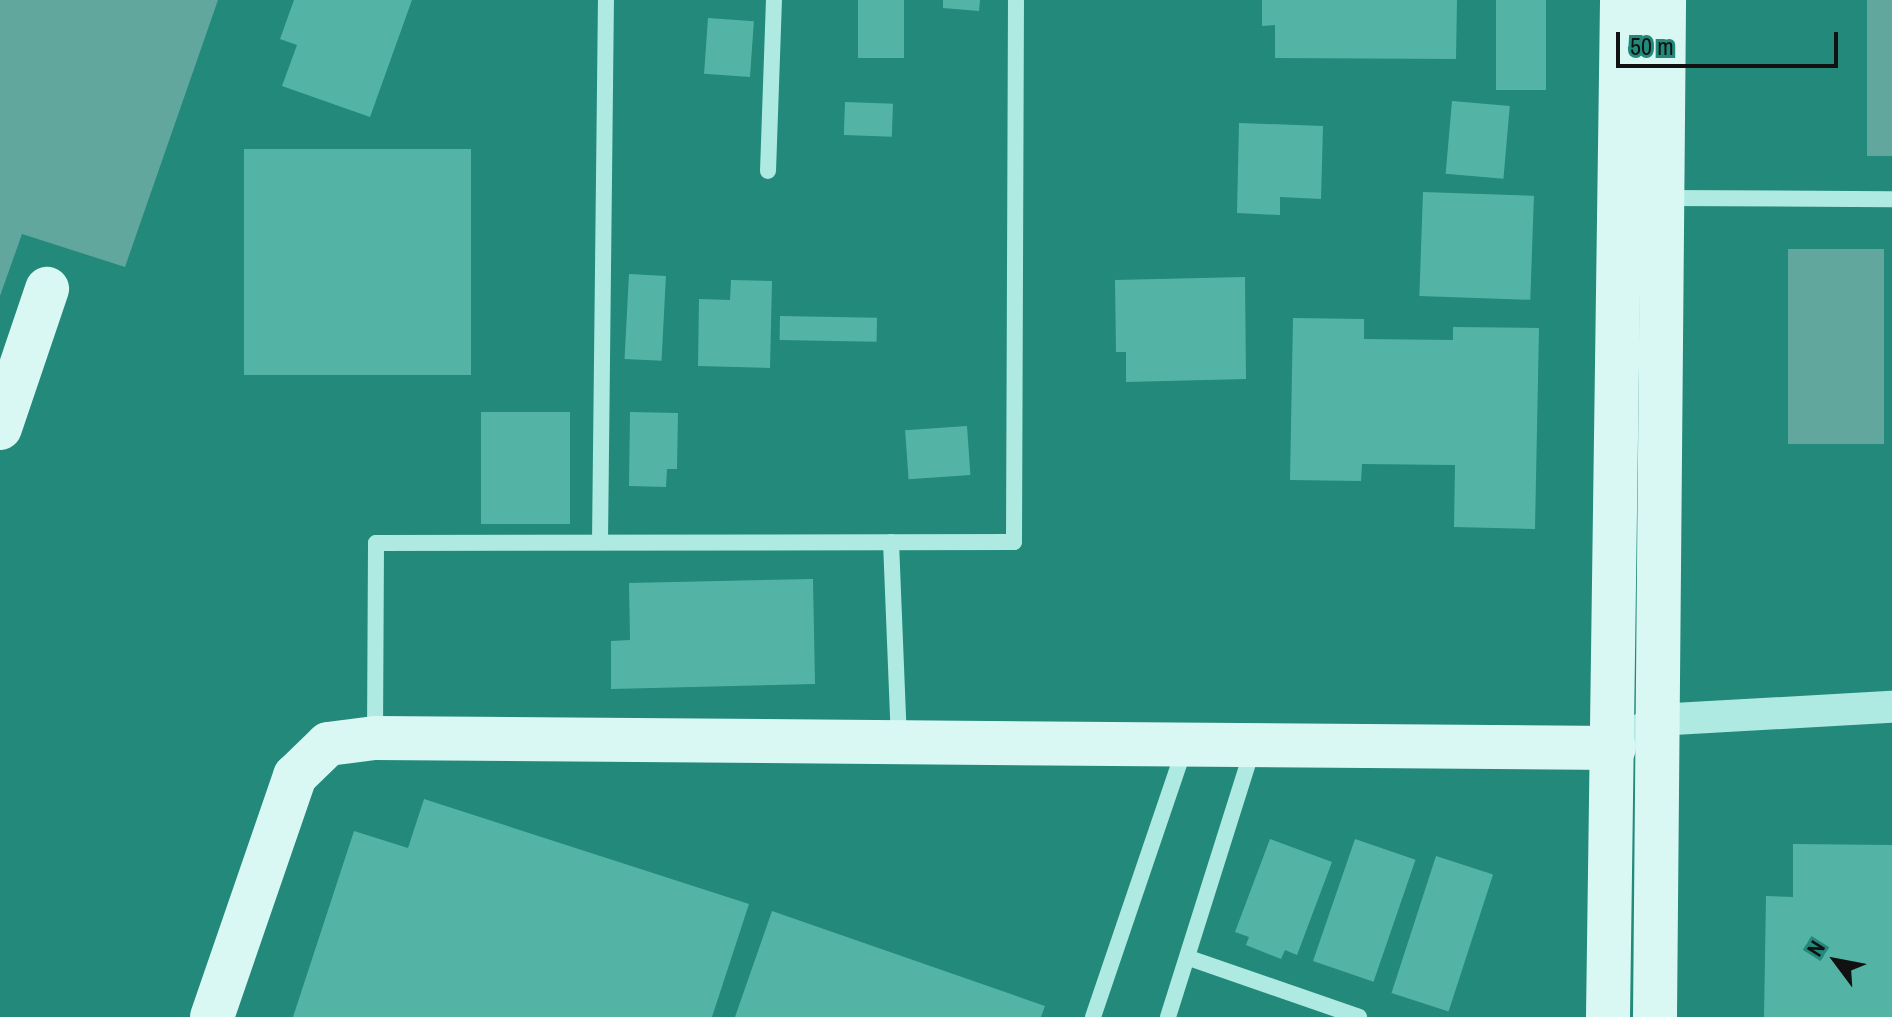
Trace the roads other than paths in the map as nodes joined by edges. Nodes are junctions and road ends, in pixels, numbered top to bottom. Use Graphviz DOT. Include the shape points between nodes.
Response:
graph roads {
  1 [pos="606,0"];
  2 [pos="774,0"];
  3 [pos="1016,0"];
  4 [pos="1622,0"];
  5 [pos="1664,0"];
  6 [pos="768,171"];
  7 [pos="1641,198"];
  8 [pos="1892,199"];
  9 [pos="47,289"];
  10 [pos="0,428"];
  11 [pos="600,542"];
  12 [pos="891,542"];
  13 [pos="1892,707"];
  14 [pos="1656,720"];
  15 [pos="375,738"];
  16 [pos="899,742"];
  17 [pos="1185,746"];
  18 [pos="1254,747"];
  19 [pos="1614,748"];
  20 [pos="1189,958"];
  21 [pos="212,1017"];
  22 [pos="1093,1017"];
  23 [pos="1168,1017"];
  24 [pos="1359,1017"];
  25 [pos="1608,1017"];
  26 [pos="1655,1017"];
  1 -- 11 [label="lane"];
  2 -- 6 [label="lane"];
  3 -- 12 [label="lane" via="1014,542"];
  4 -- 7 [label="street"];
  5 -- 7 [label="street"];
  7 -- 8 [label="lane"];
  7 -- 14 [label="street"];
  7 -- 19 [label="street"];
  9 -- 10 [label="street"];
  11 -- 12 [label="lane"];
  11 -- 15 [label="lane" via="376,543"];
  12 -- 16 [label="lane"];
  13 -- 14 [label="street"];
  14 -- 19 [label="street"];
  14 -- 26 [label="street"];
  15 -- 16 [label="street"];
  15 -- 21 [label="street" via="328,744 295,776"];
  16 -- 17 [label="street"];
  17 -- 18 [label="street"];
  17 -- 22 [label="lane"];
  18 -- 19 [label="street"];
  18 -- 20 [label="lane"];
  19 -- 25 [label="street"];
  20 -- 23 [label="lane"];
  20 -- 24 [label="lane"];
}
